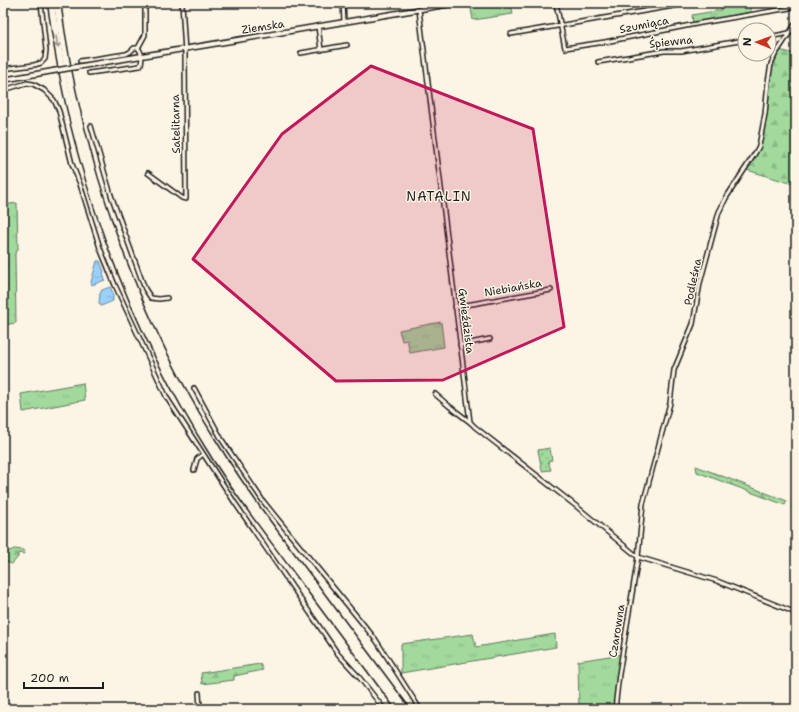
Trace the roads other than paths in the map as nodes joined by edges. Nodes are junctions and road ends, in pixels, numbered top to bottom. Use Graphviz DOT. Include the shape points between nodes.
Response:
graph roads {
  1 [pos="41,3"];
  2 [pos="51,3"];
  3 [pos="57,3"];
  4 [pos="145,3"];
  5 [pos="182,3"];
  6 [pos="343,3"];
  7 [pos="457,3"];
  8 [pos="556,3"];
  9 [pos="691,3"];
  10 [pos="796,7"];
  11 [pos="419,10"];
  12 [pos="344,22"];
  13 [pos="796,23"];
  14 [pos="561,25"];
  15 [pos="318,26"];
  16 [pos="789,33"];
  17 [pos="511,34"];
  18 [pos="777,35"];
  19 [pos="737,41"];
  20 [pos="347,45"];
  21 [pos="138,48"];
  22 [pos="184,49"];
  23 [pos="321,50"];
  24 [pos="301,53"];
  25 [pos="141,56"];
  26 [pos="80,62"];
  27 [pos="598,62"];
  28 [pos="3,69"];
  29 [pos="89,73"];
  30 [pos="3,80"];
  31 [pos="3,87"];
  32 [pos="91,126"];
  33 [pos="148,173"];
  34 [pos="551,290"];
  35 [pos="167,298"];
  36 [pos="455,307"];
  37 [pos="490,339"];
  38 [pos="460,345"];
  39 [pos="194,388"];
  40 [pos="435,394"];
  41 [pos="470,422"];
  42 [pos="203,454"];
  43 [pos="194,470"];
  44 [pos="638,557"];
  45 [pos="796,613"];
  46 [pos="336,619"];
  47 [pos="370,665"];
  48 [pos="199,693"];
  49 [pos="200,709"];
  50 [pos="384,709"];
  51 [pos="400,709"];
  52 [pos="406,709"];
  53 [pos="420,709"];
  54 [pos="615,709"];
  1 -- 28 [label="street" via="45,59 34,65"];
  2 -- 46 [label="highway, one-way" via="78,143 104,228 130,295 168,374 213,453 248,506"];
  3 -- 46 [label="highway" via="70,81 94,176 117,248 149,324 187,400 224,461"];
  4 -- 21 [label="street" via="145,35"];
  5 -- 22 [label="street, Satelitarna"];
  6 -- 12 [label="street"];
  7 -- 11 [label="street, Ziemska"];
  8 -- 14 [label="street"];
  9 -- 14 [label="street"];
  10 -- 14 [label="street, Szumiąca" via="565,48"];
  11 -- 12 [label="street, Ziemska"];
  11 -- 36 [label="street, Gwieździsta"];
  12 -- 15 [label="street, Ziemska"];
  13 -- 16 [label="street, Podleśna"];
  14 -- 17 [label="street"];
  15 -- 22 [label="street, Ziemska"];
  15 -- 23 [label="street"];
  16 -- 18 [label="street"];
  16 -- 44 [label="street, Podleśna" via="771,64 759,146 719,212 700,284 693,324 674,370 670,402 642,504"];
  19 -- 27 [label="street, Śpiewna"];
  20 -- 23 [label="street"];
  21 -- 25 [label="street"];
  21 -- 26 [label="street" via="126,54"];
  22 -- 25 [label="street, Ziemska"];
  22 -- 33 [label="street, Satelitarna" via="186,199"];
  23 -- 24 [label="street"];
  25 -- 29 [label="street" via="140,66"];
  25 -- 30 [label="street, Ziemska, bridge"];
  31 -- 42 [label="street" via="7,89 22,84 33,84 41,87 56,102 72,164 115,285 167,398"];
  32 -- 35 [label="street" via="111,194 145,289 151,298"];
  34 -- 36 [label="street, Niebiańska"];
  36 -- 38 [label="street, Gwieździsta"];
  37 -- 38 [label="street"];
  38 -- 41 [label="street, Gwieździsta"];
  39 -- 53 [label="street" via="222,440 263,501 376,640"];
  40 -- 41 [label="street"];
  41 -- 44 [label="street"];
  42 -- 43 [label="street" via="197,459"];
  42 -- 50 [label="street" via="338,654"];
  44 -- 45 [label="street" via="717,581"];
  44 -- 54 [label="street, Czarowna"];
  46 -- 47 [label="highway"];
  47 -- 51 [label="highway"];
  47 -- 52 [label="highway"];
  48 -- 49 [label="street"];
}
